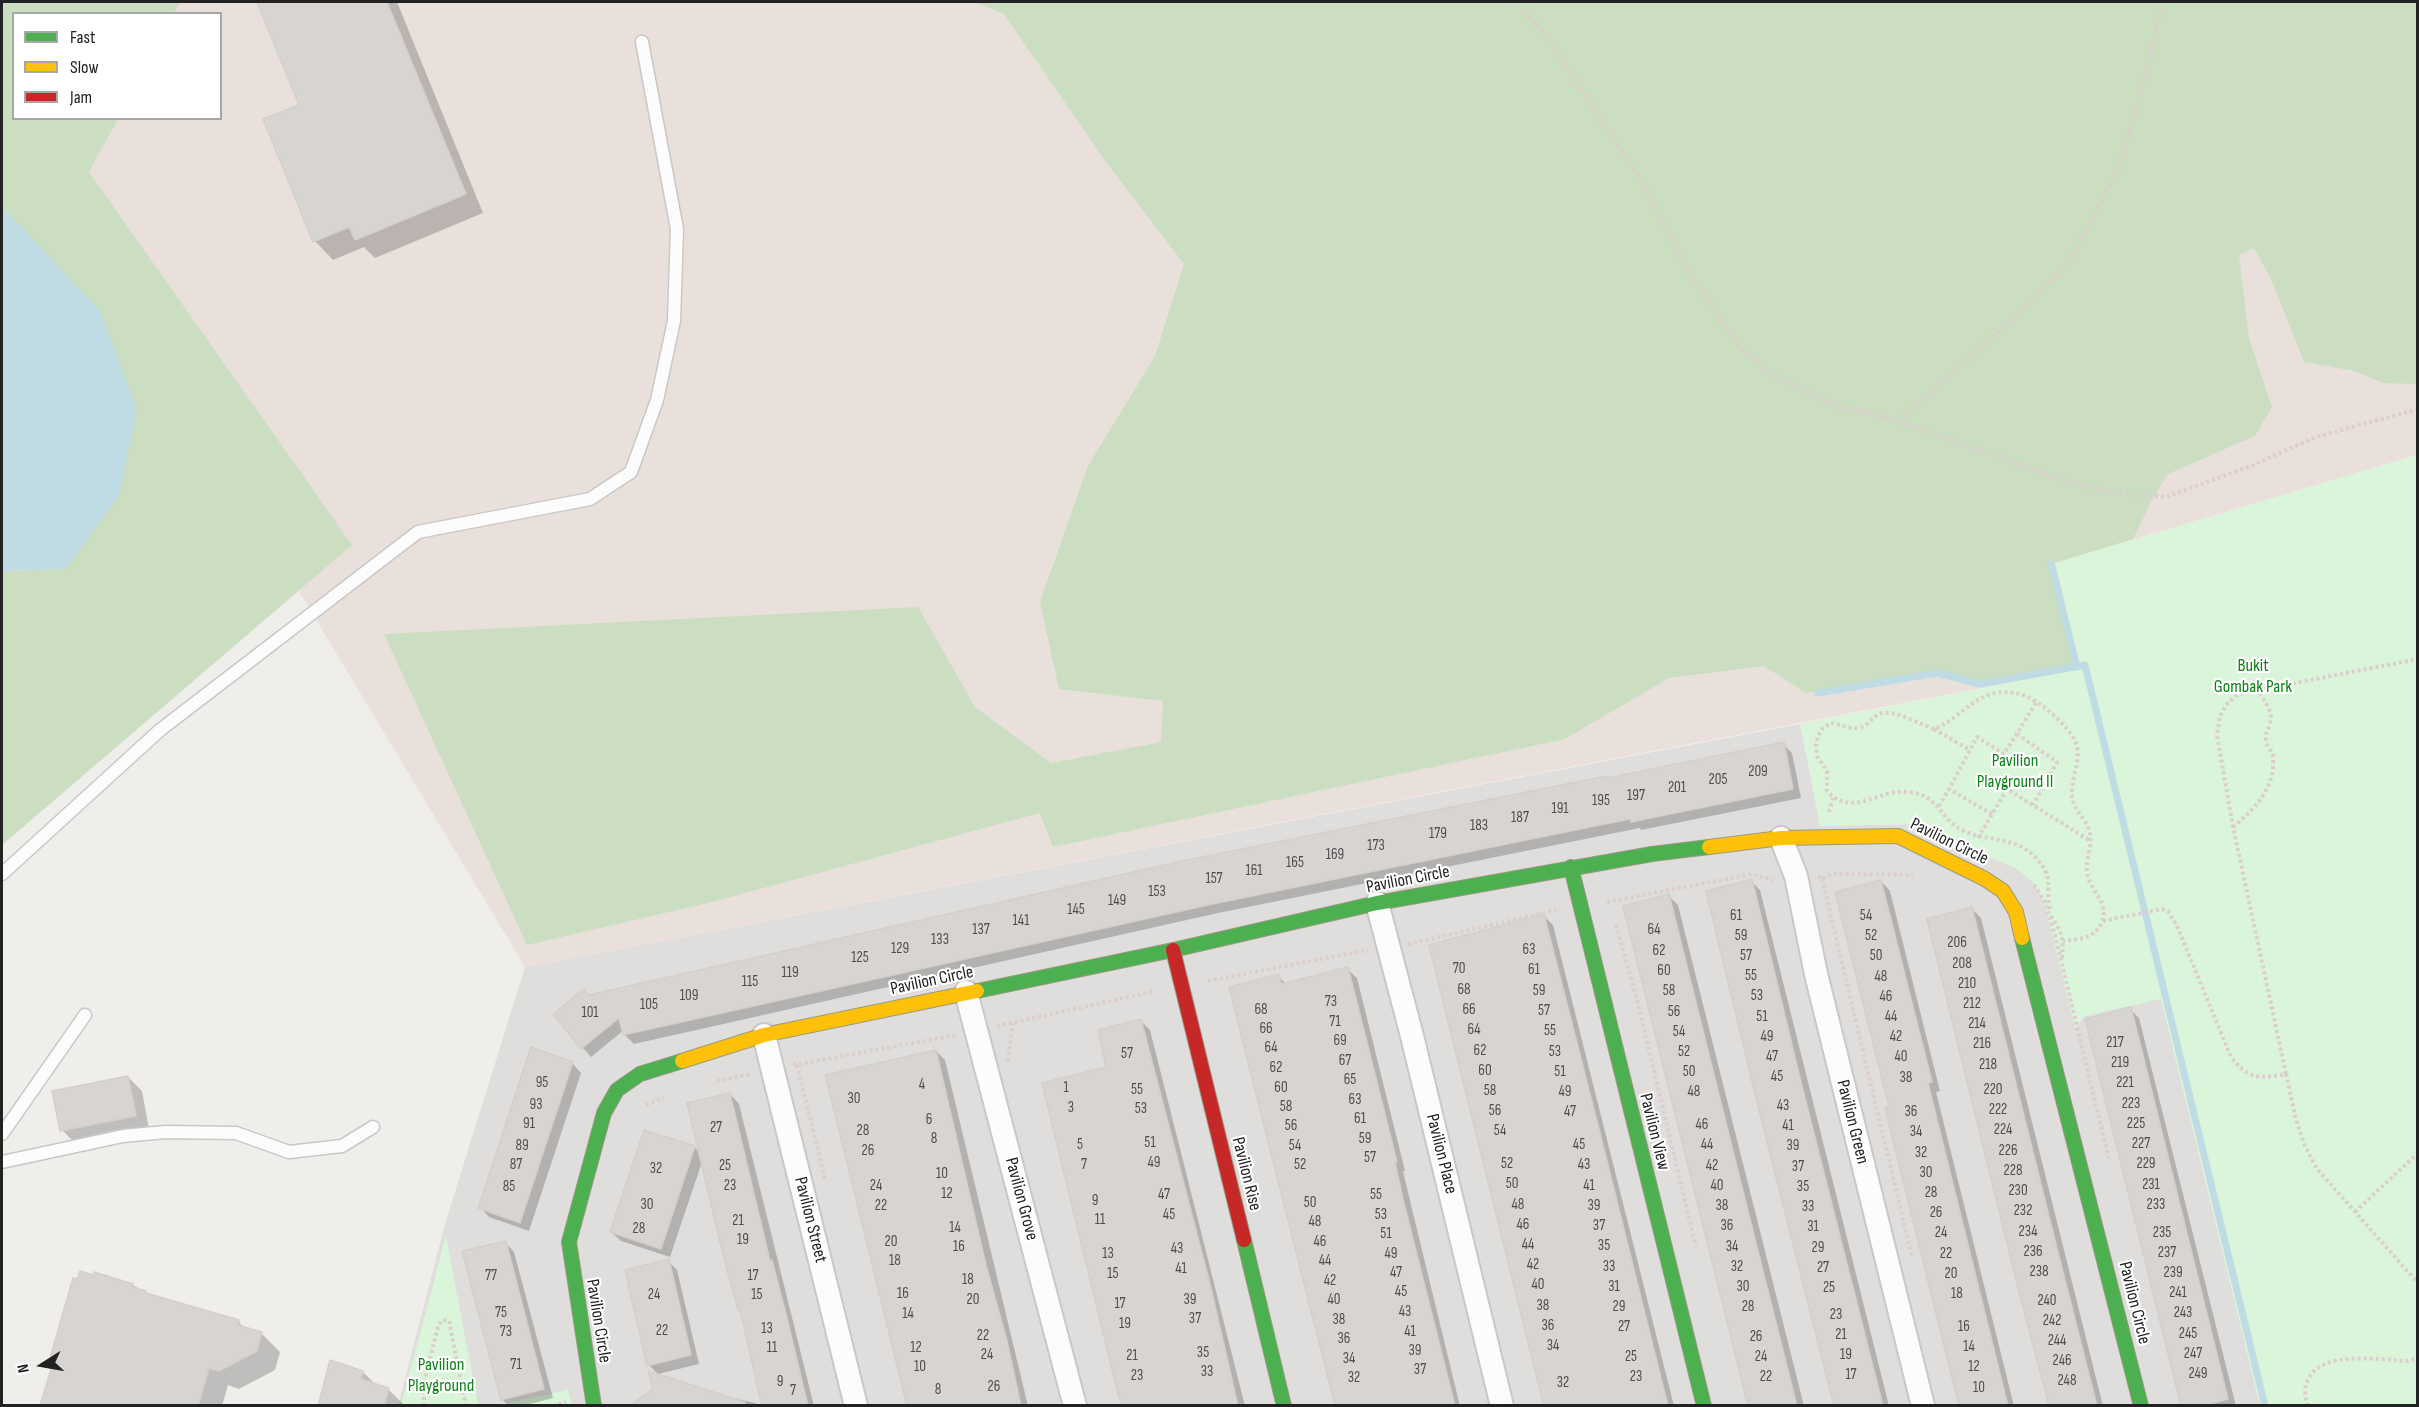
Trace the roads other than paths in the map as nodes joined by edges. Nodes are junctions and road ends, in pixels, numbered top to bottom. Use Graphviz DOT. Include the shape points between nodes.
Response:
graph roads {
  1 [pos="642,42"];
  2 [pos="1781,838"];
  3 [pos="1571,867"];
  4 [pos="2,874"];
  5 [pos="1377,903"];
  6 [pos="1173,950"];
  7 [pos="966,992"];
  8 [pos="85,1015"];
  9 [pos="764,1035"];
  10 [pos="374,1127"];
  11 [pos="2,1134"];
  12 [pos="2,1162"];
  13 [pos="594,1406"];
  14 [pos="856,1406"];
  15 [pos="1076,1406"];
  16 [pos="1284,1406"];
  17 [pos="1502,1406"];
  18 [pos="1704,1406"];
  19 [pos="1923,1406"];
  20 [pos="2141,1406"];
  1 -- 4 [label="lane" via="676,229 674,321 657,400 631,472 590,499 418,532 160,730"];
  2 -- 3 [label="street, Pavilion Circle"];
  2 -- 19 [label="street, Pavilion Green" via="1796,876 1816,974"];
  2 -- 20 [label="street, Pavilion Circle" via="1898,836 2003,891 2016,912"];
  3 -- 5 [label="street, Pavilion Circle"];
  3 -- 18 [label="street, Pavilion View"];
  5 -- 6 [label="street, Pavilion Circle"];
  5 -- 17 [label="street, Pavilion Place"];
  6 -- 7 [label="street, Pavilion Circle"];
  6 -- 16 [label="street, Pavilion Rise"];
  7 -- 9 [label="street, Pavilion Circle"];
  7 -- 15 [label="street, Pavilion Grove"];
  8 -- 11 [label="lane"];
  9 -- 13 [label="street, Pavilion Circle" via="640,1074 617,1090 604,1113 569,1242"];
  9 -- 14 [label="street, Pavilion Street"];
  10 -- 12 [label="lane" via="342,1146 289,1152 236,1133 165,1132 123,1136"];
}
